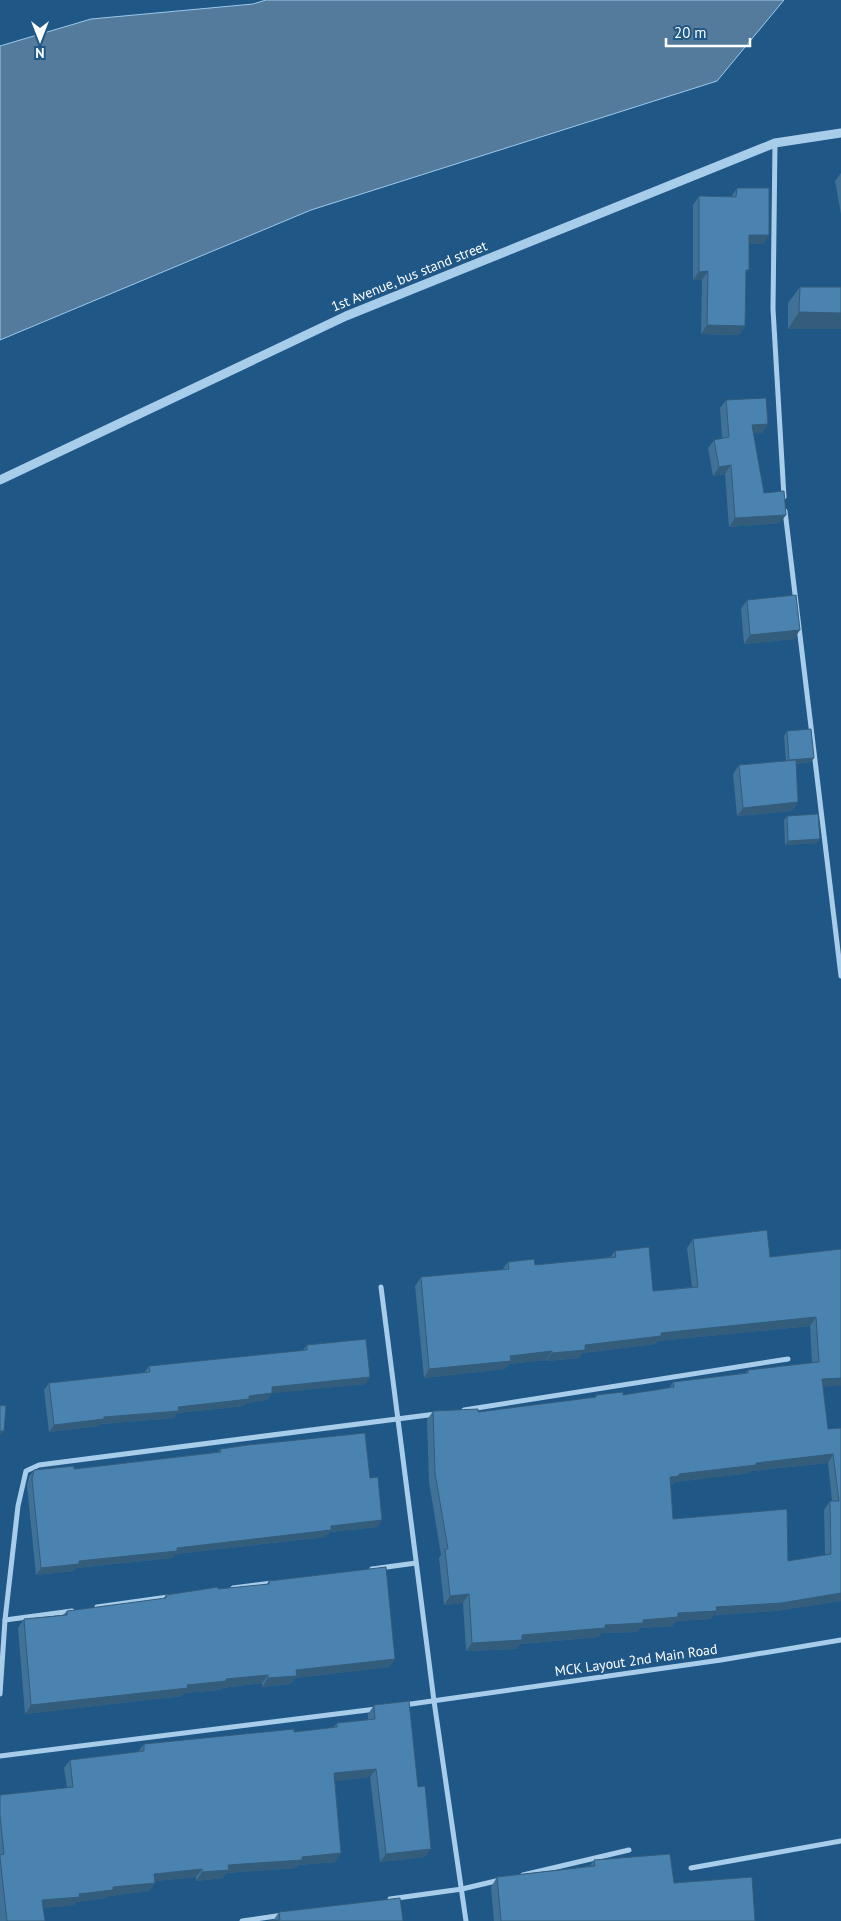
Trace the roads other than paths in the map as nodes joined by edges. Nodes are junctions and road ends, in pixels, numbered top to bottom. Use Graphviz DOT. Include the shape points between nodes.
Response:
graph roads {
  1 [pos="841,133"];
  2 [pos="775,143"];
  3 [pos="0,480"];
  4 [pos="841,976"];
  5 [pos="381,1286"];
  6 [pos="788,1358"];
  7 [pos="457,1411"];
  8 [pos="447,1413"];
  9 [pos="398,1420"];
  10 [pos="416,1563"];
  11 [pos="367,1569"];
  12 [pos="279,1582"];
  13 [pos="230,1588"];
  14 [pos="171,1597"];
  15 [pos="93,1608"];
  16 [pos="83,1609"];
  17 [pos="5,1620"];
  18 [pos="841,1640"];
  19 [pos="0,1694"];
  20 [pos="434,1701"];
  21 [pos="394,1706"];
  22 [pos="385,1708"];
  23 [pos="0,1756"];
  24 [pos="841,1840"];
  25 [pos="630,1850"];
  26 [pos="692,1868"];
  27 [pos="518,1876"];
  28 [pos="508,1878"];
  29 [pos="462,1889"];
  30 [pos="385,1900"];
  31 [pos="290,1914"];
  32 [pos="242,1921"];
  33 [pos="466,1921"];
  1 -- 2 [label="street, 1st Avenue, bus stand street"];
  2 -- 3 [label="street, 1st Avenue, bus stand street" via="346,316"];
  2 -- 4 [label="street" via="773,310 781,477"];
  5 -- 9 [label="street"];
  6 -- 7 [label="street"];
  8 -- 9 [label="street"];
  9 -- 10 [label="street"];
  9 -- 17 [label="street" via="131,1452 39,1466 26,1471 18,1506"];
  10 -- 11 [label="street"];
  10 -- 20 [label="street"];
  12 -- 13 [label="street"];
  14 -- 15 [label="street"];
  16 -- 17 [label="street"];
  17 -- 19 [label="street"];
  18 -- 20 [label="street, MCK Layout 2nd Main Road"];
  20 -- 21 [label="street, MCK Layout 2nd Main Road"];
  20 -- 29 [label="street"];
  22 -- 23 [label="street"];
  24 -- 26 [label="street"];
  25 -- 27 [label="street"];
  28 -- 29 [label="street"];
  29 -- 30 [label="street"];
  29 -- 33 [label="street"];
  31 -- 32 [label="street"];
}
